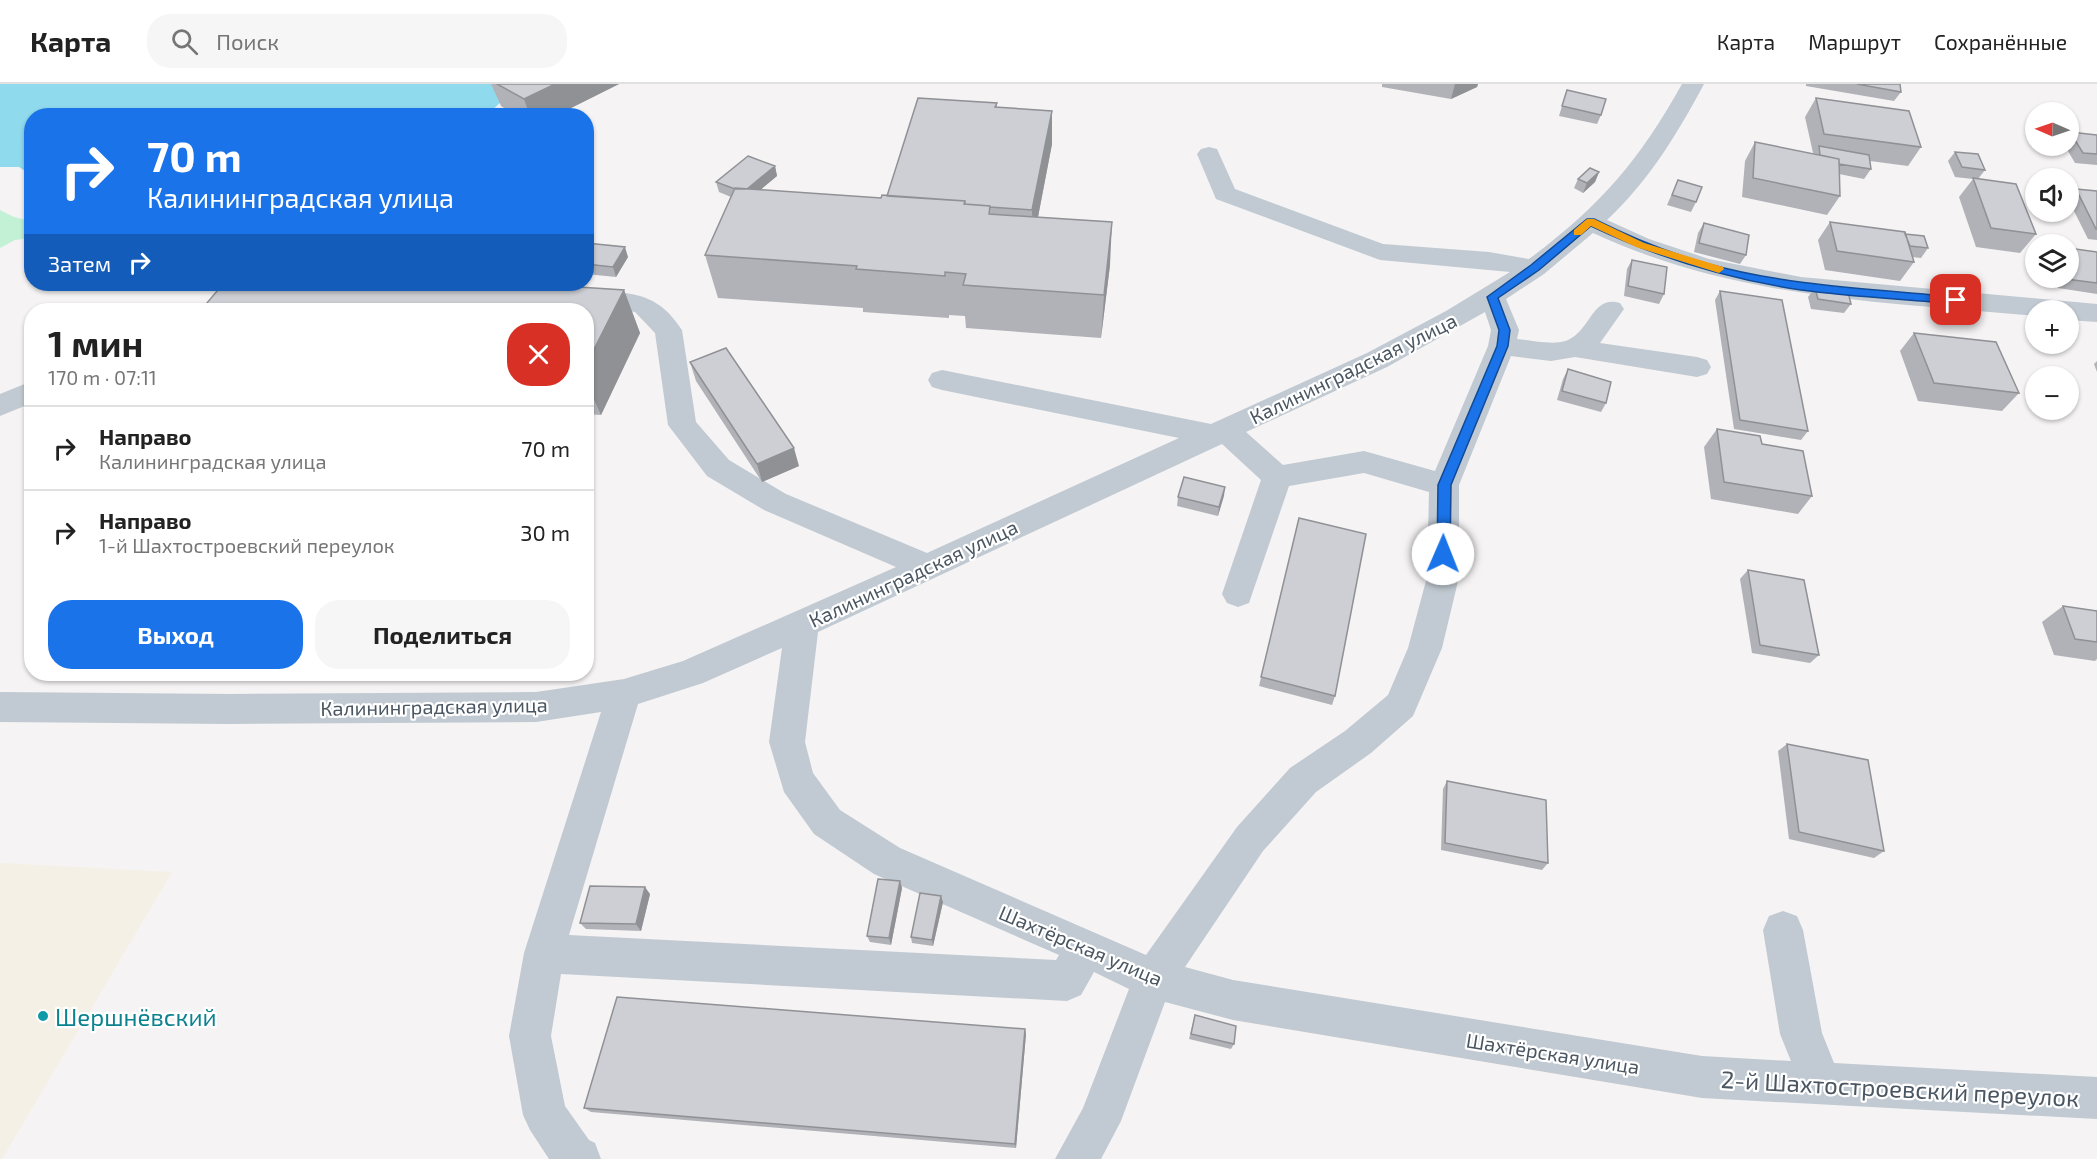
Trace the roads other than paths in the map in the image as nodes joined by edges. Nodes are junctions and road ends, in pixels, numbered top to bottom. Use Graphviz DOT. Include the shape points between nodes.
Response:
graph roads {
  1 [pos="1693,84"];
  2 [pos="1209,154"];
  3 [pos="1590,222"];
  4 [pos="1535,268"];
  5 [pos="560,297"];
  6 [pos="1492,297"];
  7 [pos="2025,307"];
  8 [pos="1611,309"];
  9 [pos="2079,312"];
  10 [pos="2097,313"];
  11 [pos="1502,346"];
  12 [pos="1575,348"];
  13 [pos="1697,367"];
  14 [pos="942,380"];
  15 [pos="24,395"];
  16 [pos="0,406"];
  17 [pos="1220,432"];
  18 [pos="1277,477"];
  19 [pos="1444,485"];
  20 [pos="926,566"];
  21 [pos="1238,594"];
  22 [pos="802,624"];
  23 [pos="624,694"];
  24 [pos="0,707"];
  25 [pos="1783,930"];
  26 [pos="1086,947"];
  27 [pos="544,953"];
  28 [pos="1153,979"];
  29 [pos="1702,1077"];
  30 [pos="1822,1084"];
  31 [pos="2097,1098"];
  32 [pos="579,1159"];
  33 [pos="1077,1159"];
  1 -- 3 [label="street, Калининградская улица" via="1659,144"];
  2 -- 4 [label="street" via="1225,194 1380,252 1490,260"];
  3 -- 4 [label="street, Калининградская улица"];
  3 -- 7 [label="street" via="1640,245 1705,266 1801,286"];
  4 -- 6 [label="street, Калининградская улица"];
  5 -- 20 [label="street" via="642,304 668,330 682,425 717,468 775,502"];
  6 -- 11 [label="street" via="1505,330"];
  6 -- 17 [label="street, Калининградская улица" via="1377,360"];
  8 -- 12 [label="street" via="1592,336"];
  9 -- 10 [label="street"];
  11 -- 12 [label="street" via="1547,351"];
  11 -- 19 [label="street"];
  12 -- 13 [label="street"];
  14 -- 17 [label="street"];
  15 -- 16 [label="street"];
  17 -- 18 [label="street"];
  17 -- 20 [label="street, Калининградская улица"];
  18 -- 19 [label="street" via="1364,462"];
  18 -- 21 [label="street"];
  19 -- 28 [label="street" via="1443,577 1425,648 1401,705 1358,742 1303,780 1257,831"];
  20 -- 22 [label="street, Калининградская улица"];
  22 -- 23 [label="street, Калининградская улица" via="691,673"];
  22 -- 26 [label="street, Шахтёрская улица" via="787,742 797,780 827,822 886,861"];
  23 -- 24 [label="street, Калининградская улица" via="536,707"];
  23 -- 27 [label="street"];
  25 -- 30 [label="street" via="1801,1034"];
  26 -- 27 [label="street" via="1067,981"];
  26 -- 28 [label="street, Шахтёрская улица"];
  27 -- 32 [label="street" via="530,1036 545,1115"];
  28 -- 29 [label="street, Шахтёрская улица" via="1233,1000"];
  28 -- 33 [label="street" via="1100,1121"];
  29 -- 30 [label="street, 2-й Шахтостроевский переулок"];
  30 -- 31 [label="street, 2-й Шахтостроевский переулок"];
}
